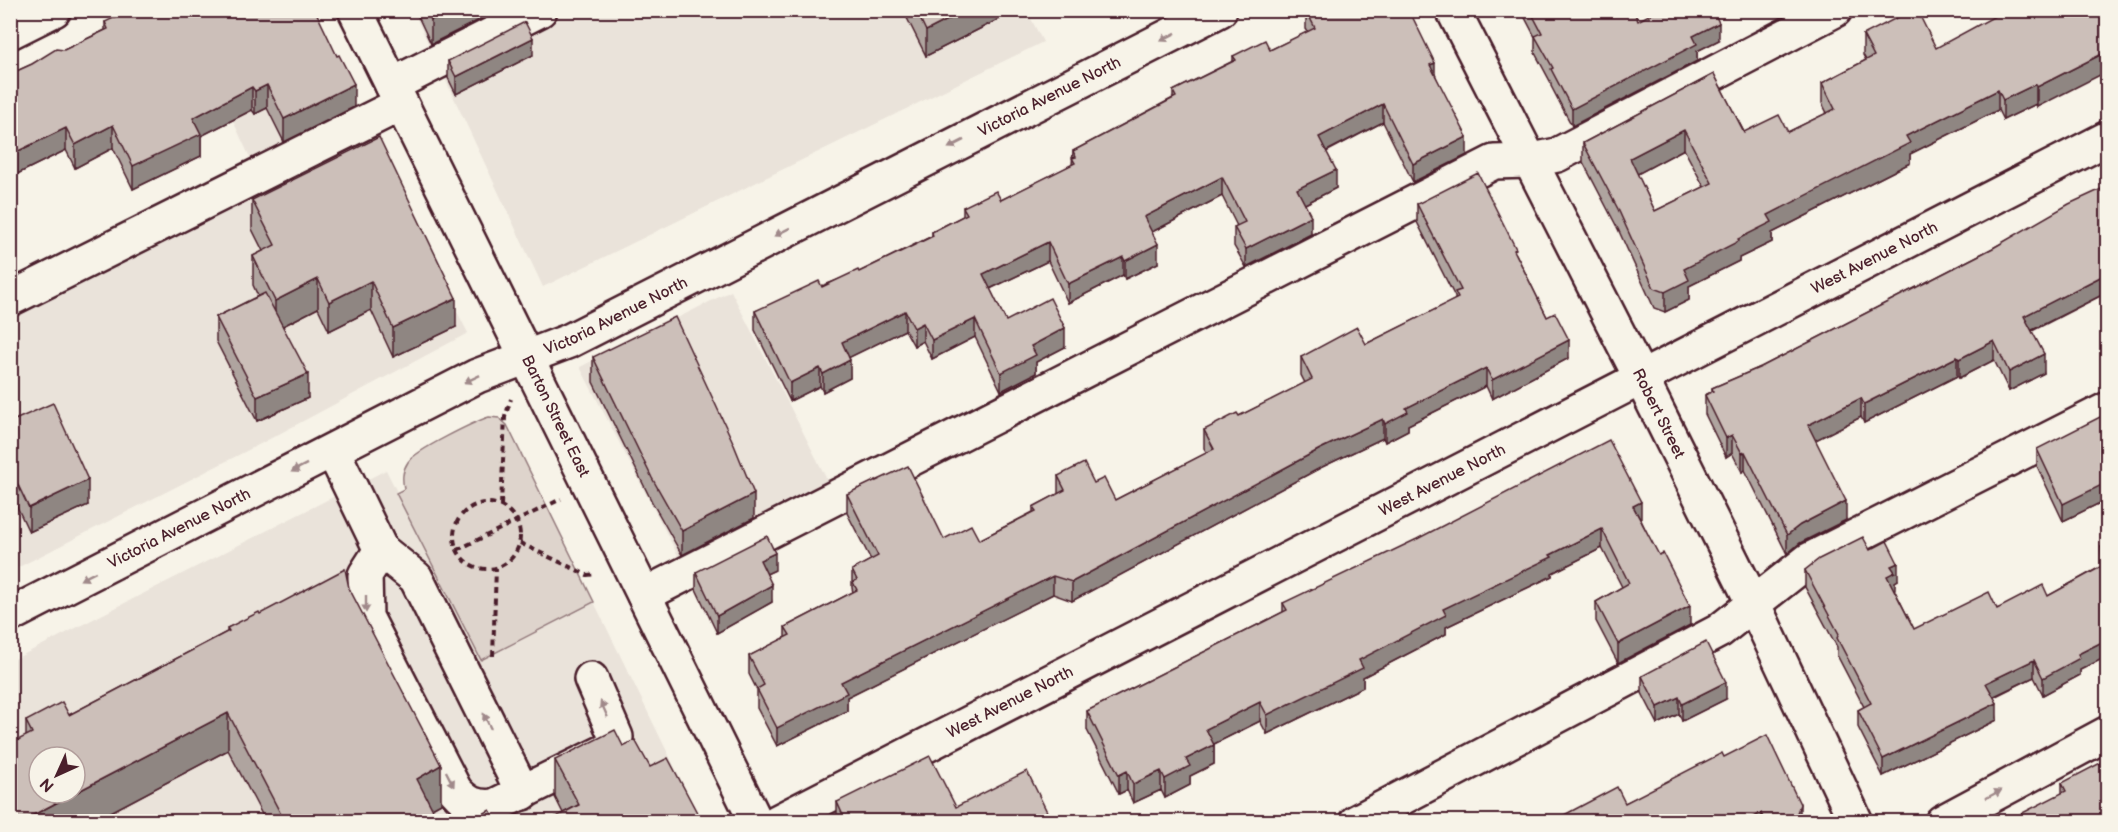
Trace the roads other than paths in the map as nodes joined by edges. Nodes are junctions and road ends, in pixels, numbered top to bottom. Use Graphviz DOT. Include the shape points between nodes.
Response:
graph roads {
  1 [pos="54,10"];
  2 [pos="355,10"];
  3 [pos="540,10"];
  4 [pos="1220,10"];
  5 [pos="1453,10"];
  6 [pos="1835,10"];
  7 [pos="10,32"];
  8 [pos="397,95"];
  9 [pos="2108,138"];
  10 [pos="1528,161"];
  11 [pos="10,299"];
  12 [pos="527,357"];
  13 [pos="1641,378"];
  14 [pos="2108,409"];
  15 [pos="333,451"];
  16 [pos="381,550"];
  17 [pos="638,583"];
  18 [pos="1754,605"];
  19 [pos="10,615"];
  20 [pos="591,679"];
  21 [pos="2108,733"];
  22 [pos="523,793"];
  23 [pos="756,822"];
  24 [pos="777,822"];
  25 [pos="1356,822"];
  26 [pos="1856,822"];
  27 [pos="1942,822"];
  1 -- 7 [label="street"];
  2 -- 8 [label="street, Barton Street East"];
  3 -- 8 [label="street"];
  4 -- 12 [label="street, Victoria Avenue North, one-way" via="569,341"];
  5 -- 10 [label="street, Robert Street"];
  6 -- 10 [label="street" via="1557,155"];
  8 -- 11 [label="street"];
  8 -- 12 [label="street, Barton Street East"];
  9 -- 13 [label="street, West Avenue North"];
  10 -- 13 [label="street, Robert Street"];
  10 -- 17 [label="street" via="1494,162"];
  12 -- 15 [label="street, Victoria Avenue North, one-way" via="477,376"];
  12 -- 17 [label="street, Barton Street East"];
  13 -- 18 [label="street, Robert Street"];
  13 -- 24 [label="street, West Avenue North"];
  14 -- 18 [label="street" via="1809,560"];
  15 -- 16 [label="street"];
  15 -- 19 [label="street, Victoria Avenue North, one-way"];
  22 -- 16 [label="street, one-way" via="416,578"];
  16 -- 22 [label="street, one-way" via="365,575 366,617 455,790 472,805 483,807"];
  17 -- 23 [label="street, Barton Street East"];
  18 -- 25 [label="street" via="1719,631"];
  18 -- 26 [label="street, Robert Street"];
  22 -- 20 [label="street, one-way" via="615,743 611,722"];
  27 -- 21 [label="street, one-way"];
}
